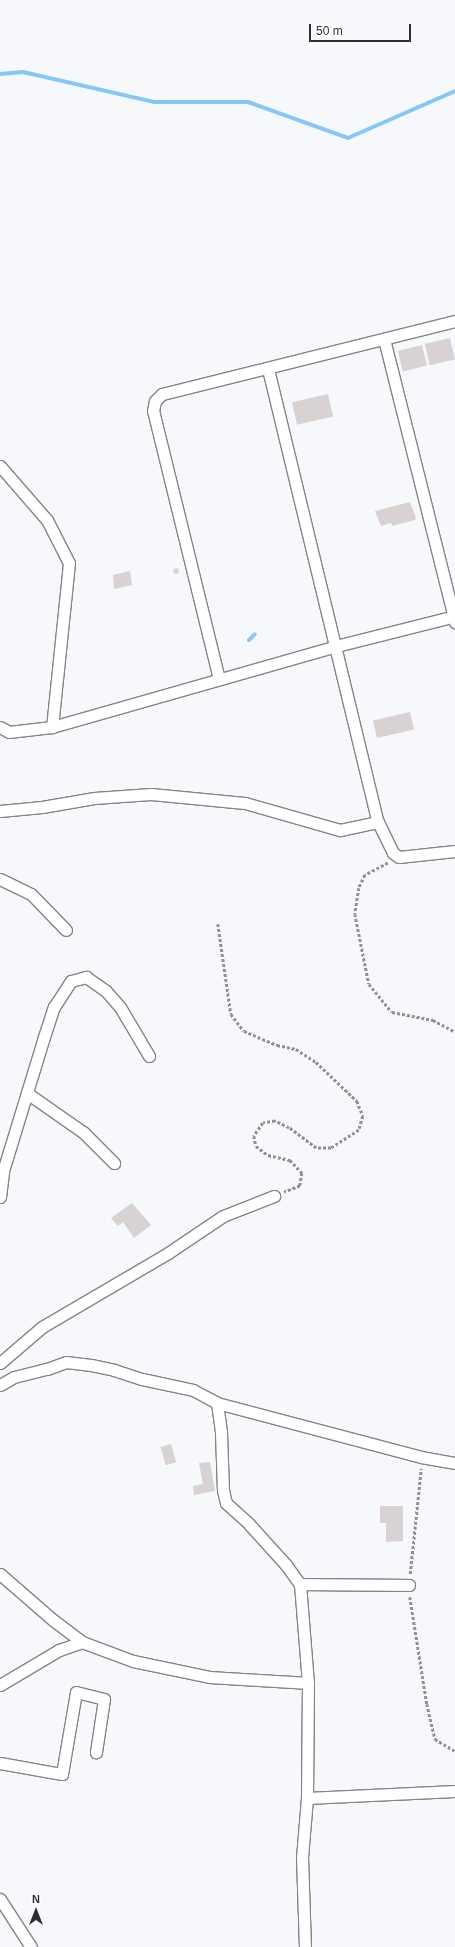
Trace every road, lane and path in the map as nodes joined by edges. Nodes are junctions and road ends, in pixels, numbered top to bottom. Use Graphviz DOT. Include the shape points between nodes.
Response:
graph roads {
  1 [pos="455,321"];
  2 [pos="384,339"];
  3 [pos="268,369"];
  4 [pos="0,466"];
  5 [pos="455,618"];
  6 [pos="336,646"];
  7 [pos="219,679"];
  8 [pos="0,727"];
  9 [pos="52,727"];
  10 [pos="0,811"];
  11 [pos="378,822"];
  12 [pos="455,851"];
  13 [pos="399,856"];
  14 [pos="0,879"];
  15 [pos="218,924"];
  16 [pos="66,930"];
  17 [pos="454,1031"];
  18 [pos="149,1056"];
  19 [pos="27,1093"];
  20 [pos="114,1163"];
  21 [pos="274,1196"];
  22 [pos="0,1197"];
  23 [pos="0,1363"];
  24 [pos="0,1385"];
  25 [pos="217,1403"];
  26 [pos="421,1457"];
  27 [pos="455,1463"];
  28 [pos="0,1574"];
  29 [pos="300,1584"];
  30 [pos="408,1585"];
  31 [pos="82,1642"];
  32 [pos="308,1683"];
  33 [pos="0,1685"];
  34 [pos="455,1751"];
  35 [pos="96,1752"];
  36 [pos="0,1763"];
  37 [pos="455,1791"];
  38 [pos="307,1798"];
  39 [pos="2,1905"];
  40 [pos="31,1947"];
  41 [pos="305,1947"];
  1 -- 2 [label="street"];
  2 -- 3 [label="street"];
  2 -- 5 [label="street"];
  3 -- 6 [label="street"];
  3 -- 7 [label="street" via="162,394 155,401 153,411"];
  4 -- 9 [label="street" via="47,520 68,563"];
  5 -- 6 [label="street"];
  6 -- 7 [label="street"];
  6 -- 11 [label="street"];
  7 -- 9 [label="street"];
  8 -- 9 [label="street" via="9,732"];
  10 -- 11 [label="street" via="94,798 151,794 245,804 340,830"];
  11 -- 13 [label="street" via="393,853"];
  12 -- 13 [label="street"];
  13 -- 17 [label="path" via="365,875 359,888 355,914 369,984 392,1012 433,1020"];
  14 -- 16 [label="street" via="31,894"];
  15 -- 21 [label="path" via="231,1014 244,1031 277,1045 296,1049 316,1062 357,1101 363,1116 359,1130 331,1148 316,1148 275,1121 264,1122 254,1136 256,1146 268,1155 290,1160 302,1173 300,1186"];
  18 -- 19 [label="street" via="120,1007 106,991 86,977 71,981 54,1007"];
  19 -- 20 [label="street" via="83,1132"];
  19 -- 22 [label="street" via="3,1172"];
  21 -- 23 [label="street" via="223,1216 168,1253 42,1327"];
  24 -- 25 [label="street" via="14,1377 66,1362 114,1370 193,1390"];
  25 -- 26 [label="street"];
  25 -- 29 [label="street" via="226,1503 249,1524"];
  26 -- 27 [label="street"];
  26 -- 30 [label="path" via="421,1477"];
  28 -- 31 [label="street"];
  29 -- 30 [label="street"];
  29 -- 32 [label="street"];
  30 -- 34 [label="path" via="435,1739"];
  31 -- 32 [label="street" via="133,1661 210,1678"];
  31 -- 33 [label="street" via="59,1650"];
  32 -- 38 [label="street"];
  35 -- 36 [label="street" via="104,1699 76,1692 62,1774"];
  37 -- 38 [label="street"];
  38 -- 41 [label="street" via="302,1856"];
  39 -- 40 [label="street"];
}
